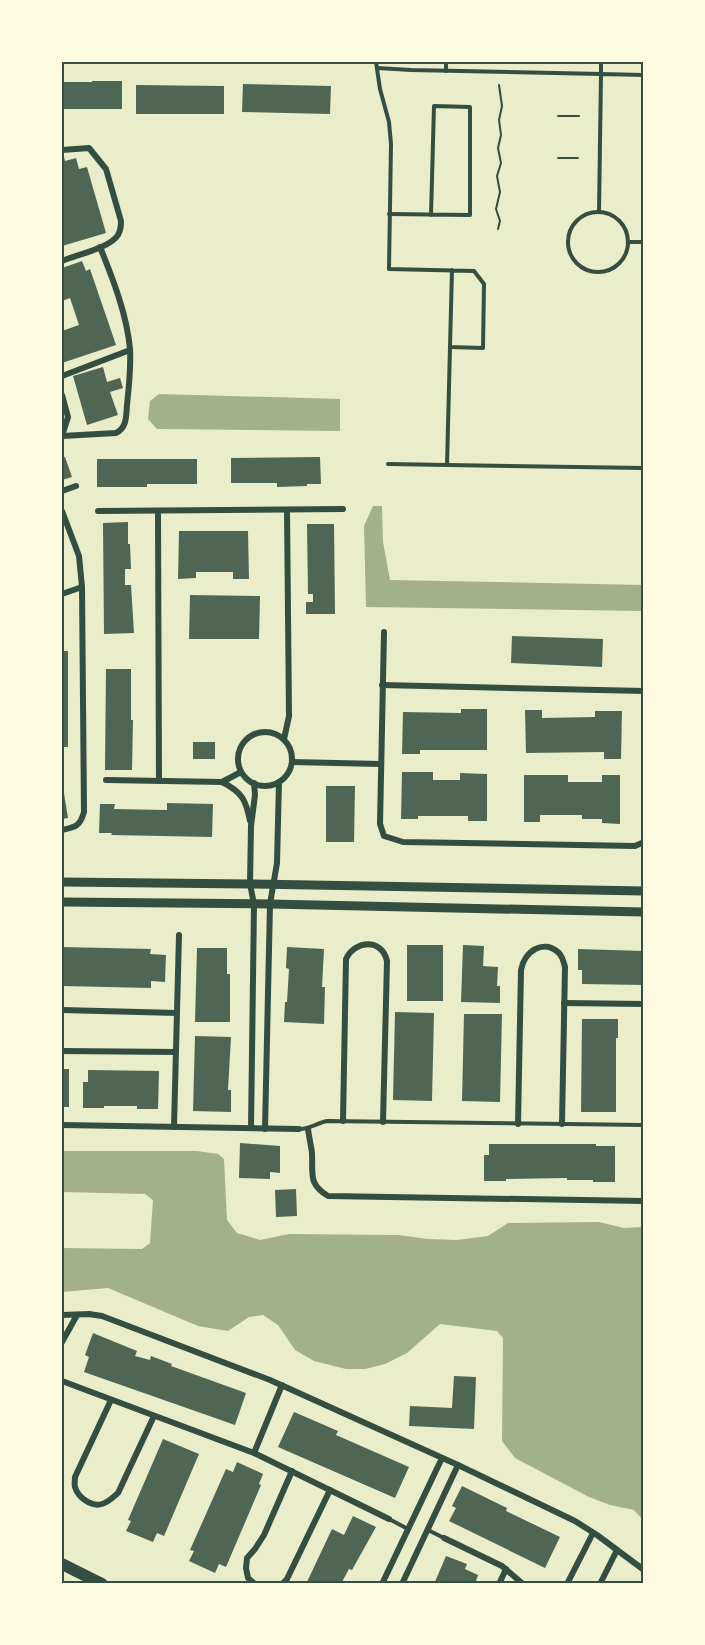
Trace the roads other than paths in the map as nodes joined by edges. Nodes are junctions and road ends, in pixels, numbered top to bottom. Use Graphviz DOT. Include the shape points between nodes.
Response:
graph roads {
  1 [pos="376,62"];
  2 [pos="446,62"];
  3 [pos="601,62"];
  4 [pos="377,68"];
  5 [pos="446,71"];
  6 [pos="601,74"];
  7 [pos="644,75"];
  8 [pos="62,150"];
  9 [pos="599,212"];
  10 [pos="389,214"];
  11 [pos="431,215"];
  12 [pos="629,242"];
  13 [pos="644,242"];
  14 [pos="99,247"];
  15 [pos="62,261"];
  16 [pos="452,270"];
  17 [pos="450,347"];
  18 [pos="130,350"];
  19 [pos="62,376"];
  20 [pos="62,395"];
  21 [pos="62,436"];
  22 [pos="388,464"];
  23 [pos="447,465"];
  24 [pos="644,468"];
  25 [pos="76,486"];
  26 [pos="62,491"];
  27 [pos="342,509"];
  28 [pos="62,510"];
  29 [pos="287,510"];
  30 [pos="98,511"];
  31 [pos="158,511"];
  32 [pos="81,587"];
  33 [pos="62,594"];
  34 [pos="384,632"];
  35 [pos="382,685"];
  36 [pos="644,691"];
  37 [pos="284,739"];
  38 [pos="292,762"];
  39 [pos="380,764"];
  40 [pos="241,772"];
  41 [pos="106,780"];
  42 [pos="159,781"];
  43 [pos="222,782"];
  44 [pos="279,782"];
  45 [pos="254,783"];
  46 [pos="251,826"];
  47 [pos="62,830"];
  48 [pos="644,842"];
  49 [pos="62,882"];
  50 [pos="250,884"];
  51 [pos="273,885"];
  52 [pos="644,891"];
  53 [pos="62,902"];
  54 [pos="254,904"];
  55 [pos="270,904"];
  56 [pos="644,912"];
  57 [pos="180,935"];
  58 [pos="564,1003"];
  59 [pos="644,1004"];
  60 [pos="62,1010"];
  61 [pos="177,1013"];
  62 [pos="253,1048"];
  63 [pos="267,1049"];
  64 [pos="62,1051"];
  65 [pos="176,1052"];
  66 [pos="343,1122"];
  67 [pos="383,1122"];
  68 [pos="518,1124"];
  69 [pos="562,1124"];
  70 [pos="62,1125"];
  71 [pos="644,1125"];
  72 [pos="174,1127"];
  73 [pos="251,1128"];
  74 [pos="265,1129"];
  75 [pos="299,1129"];
  76 [pos="308,1129"];
  77 [pos="644,1201"];
  78 [pos="62,1315"];
  79 [pos="77,1315"];
  80 [pos="62,1342"];
  81 [pos="62,1381"];
  82 [pos="282,1385"];
  83 [pos="111,1400"];
  84 [pos="154,1416"];
  85 [pos="254,1453"];
  86 [pos="442,1458"];
  87 [pos="458,1465"];
  88 [pos="292,1471"];
  89 [pos="330,1490"];
  90 [pos="389,1519"];
  91 [pos="408,1529"];
  92 [pos="427,1530"];
  93 [pos="593,1533"];
  94 [pos="444,1538"];
  95 [pos="617,1550"];
  96 [pos="62,1564"];
  97 [pos="506,1569"];
  98 [pos="644,1569"];
  99 [pos="102,1584"];
  100 [pos="255,1584"];
  101 [pos="282,1584"];
  102 [pos="382,1584"];
  103 [pos="402,1584"];
  104 [pos="499,1584"];
  105 [pos="523,1584"];
  106 [pos="567,1584"];
  107 [pos="600,1584"];
  1 -- 4 [label="lane"];
  2 -- 5 [label="lane"];
  3 -- 6 [label="lane"];
  4 -- 5 [label="lane"];
  4 -- 10 [label="lane" via="390,130"];
  5 -- 6 [label="lane"];
  6 -- 7 [label="lane"];
  6 -- 9 [label="lane"];
  8 -- 14 [label="street" via="89,148 106,169 121,228 110,243"];
  9 -- 12 [label="lane" via="608,213 623,224"];
  9 -- 12 [label="lane" via="589,213 573,225 568,245 577,263 595,272 614,268 622,261"];
  10 -- 11 [label="lane"];
  10 -- 16 [label="lane" via="389,268"];
  11 -- 11 [label="lane" via="470,215 470,107 434,106"];
  12 -- 13 [label="lane"];
  14 -- 15 [label="street"];
  14 -- 18 [label="street" via="124,315"];
  16 -- 17 [label="lane"];
  16 -- 17 [label="lane" via="474,271 484,284 483,348"];
  17 -- 23 [label="lane"];
  18 -- 19 [label="street"];
  18 -- 21 [label="street" via="124,427 116,433"];
  20 -- 21 [label="street" via="68,417"];
  22 -- 23 [label="lane"];
  23 -- 24 [label="lane"];
  25 -- 26 [label="street"];
  27 -- 29 [label="street"];
  28 -- 32 [label="street" via="79,556"];
  29 -- 31 [label="street"];
  29 -- 37 [label="street" via="289,716"];
  30 -- 31 [label="street"];
  31 -- 42 [label="street"];
  32 -- 33 [label="street"];
  32 -- 47 [label="street" via="84,812 82,822"];
  34 -- 35 [label="street"];
  35 -- 36 [label="street"];
  35 -- 39 [label="street"];
  37 -- 38 [label="street"];
  37 -- 40 [label="street" via="260,732 245,740 238,755"];
  38 -- 39 [label="street"];
  38 -- 44 [label="street"];
  39 -- 48 [label="street" via="380,824 384,836 403,842 635,846"];
  40 -- 43 [label="street"];
  40 -- 45 [label="street"];
  41 -- 42 [label="street"];
  42 -- 43 [label="street"];
  43 -- 46 [label="street" via="246,803"];
  44 -- 45 [label="street" via="262,786"];
  44 -- 51 [label="street"];
  45 -- 46 [label="street"];
  46 -- 50 [label="street"];
  49 -- 50 [label="street"];
  50 -- 51 [label="street"];
  50 -- 54 [label="street"];
  51 -- 52 [label="street"];
  51 -- 55 [label="street"];
  53 -- 54 [label="street"];
  54 -- 55 [label="street"];
  54 -- 62 [label="street"];
  55 -- 56 [label="street"];
  55 -- 63 [label="street"];
  57 -- 61 [label="street"];
  58 -- 59 [label="street"];
  58 -- 68 [label="street" via="565,967 560,954 543,946 534,949 521,970"];
  58 -- 69 [label="street"];
  60 -- 61 [label="street"];
  61 -- 65 [label="street"];
  62 -- 63 [label="street"];
  62 -- 73 [label="street"];
  63 -- 74 [label="street"];
  64 -- 65 [label="street"];
  65 -- 72 [label="street"];
  66 -- 67 [label="lane"];
  66 -- 67 [label="street" via="346,959 359,946 369,944 379,947 387,961"];
  66 -- 76 [label="lane" via="320,1123"];
  67 -- 68 [label="lane"];
  68 -- 69 [label="lane"];
  69 -- 71 [label="lane"];
  70 -- 72 [label="street"];
  72 -- 73 [label="street"];
  73 -- 74 [label="street"];
  74 -- 75 [label="street"];
  75 -- 76 [label="lane"];
  76 -- 77 [label="street" via="311,1174 319,1190 328,1196"];
  78 -- 79 [label="street"];
  79 -- 80 [label="street"];
  79 -- 82 [label="street" via="102,1316"];
  81 -- 83 [label="street"];
  82 -- 85 [label="street"];
  82 -- 86 [label="street"];
  83 -- 84 [label="street"];
  83 -- 84 [label="street" via="75,1477 75,1487 89,1503 99,1505 118,1493"];
  84 -- 85 [label="street"];
  85 -- 88 [label="street"];
  86 -- 87 [label="street"];
  86 -- 91 [label="street"];
  87 -- 92 [label="street"];
  87 -- 93 [label="street"];
  88 -- 89 [label="street"];
  88 -- 100 [label="street" via="264,1535 247,1558 248,1578"];
  89 -- 90 [label="street"];
  89 -- 101 [label="street"];
  90 -- 91 [label="lane"];
  91 -- 102 [label="street"];
  92 -- 94 [label="lane"];
  92 -- 103 [label="street"];
  93 -- 95 [label="street"];
  93 -- 106 [label="street"];
  94 -- 97 [label="street"];
  95 -- 98 [label="street"];
  95 -- 107 [label="street"];
  96 -- 99 [label="highway"];
  97 -- 104 [label="street"];
  97 -- 105 [label="street"];
}
